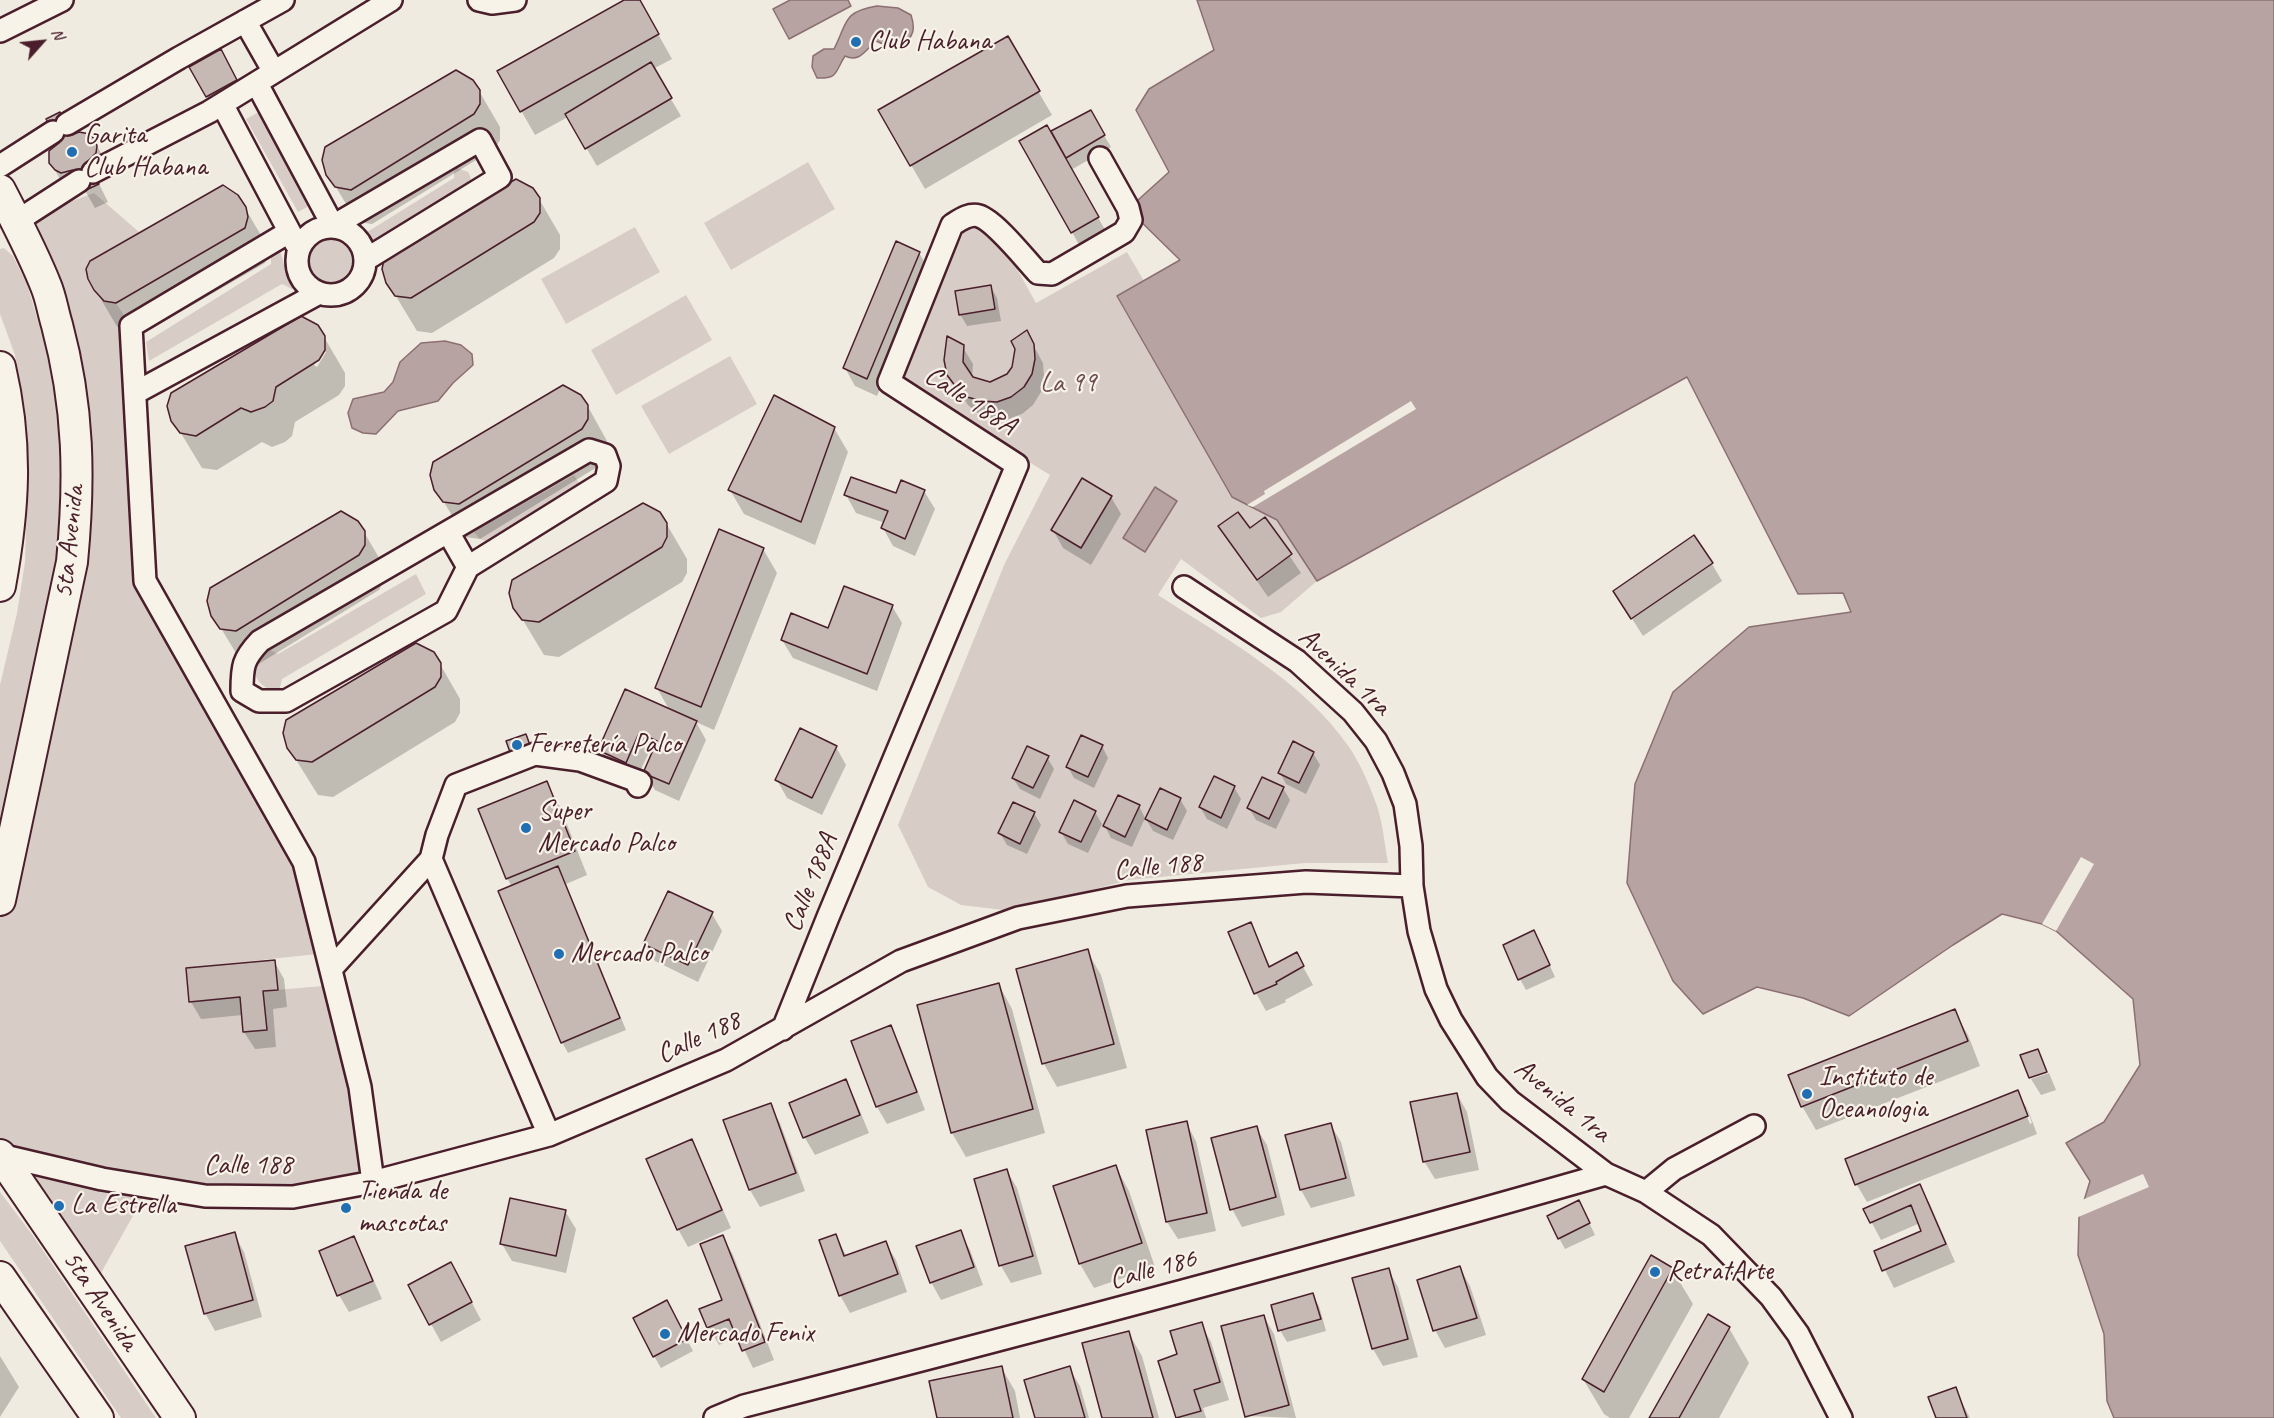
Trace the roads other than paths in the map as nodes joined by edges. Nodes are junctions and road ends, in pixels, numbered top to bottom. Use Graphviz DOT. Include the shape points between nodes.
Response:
graph roads {
  1 [pos="62,0"];
  2 [pos="283,0"];
  3 [pos="391,0"];
  4 [pos="479,0"];
  5 [pos="515,0"];
  6 [pos="245,21"];
  7 [pos="0,31"];
  8 [pos="265,78"];
  9 [pos="222,104"];
  10 [pos="1100,158"];
  11 [pos="0,166"];
  12 [pos="0,190"];
  13 [pos="8,226"];
  14 [pos="333,226"];
  15 [pos="294,241"];
  16 [pos="365,260"];
  17 [pos="319,293"];
  18 [pos="0,367"];
  19 [pos="135,393"];
  20 [pos="448,532"];
  21 [pos="468,567"];
  22 [pos="0,586"];
  23 [pos="1184,586"];
  24 [pos="242,691"];
  25 [pos="216,706"];
  26 [pos="638,786"];
  27 [pos="431,859"];
  28 [pos="1412,886"];
  29 [pos="0,900"];
  30 [pos="331,969"];
  31 [pos="783,1029"];
  32 [pos="1754,1126"];
  33 [pos="549,1135"];
  34 [pos="0,1155"];
  35 [pos="1606,1174"];
  36 [pos="373,1182"];
  37 [pos="1646,1192"];
  38 [pos="0,1276"];
  39 [pos="98,1418"];
  40 [pos="180,1418"];
  41 [pos="715,1418"];
  42 [pos="1841,1418"];
  1 -- 7 [label="street"];
  2 -- 6 [label="street"];
  3 -- 8 [label="street"];
  4 -- 5 [label="street"];
  6 -- 8 [label="street"];
  6 -- 11 [label="street"];
  8 -- 9 [label="street"];
  8 -- 14 [label="street"];
  9 -- 13 [label="street" via="86,176"];
  9 -- 15 [label="street"];
  10 -- 31 [label="street, Calle 188A" via="1128,208 1131,220 1124,232 1052,274 1038,273 991,222 977,215 966,216 952,225 889,382 1017,465"];
  12 -- 13 [label="highway, 5ta Avenida"];
  13 -- 29 [label="highway, 5ta Avenida" via="46,287 62,342 78,447 72,562"];
  14 -- 15 [label="street"];
  14 -- 16 [label="street" via="357,238"];
  14 -- 16 [label="street" via="480,140 500,177"];
  15 -- 17 [label="street" via="302,280"];
  15 -- 19 [label="street" via="131,326"];
  16 -- 17 [label="street" via="362,277 347,292 328,296"];
  17 -- 19 [label="street"];
  18 -- 22 [label="highway" via="12,441 13,496"];
  19 -- 25 [label="street" via="145,581"];
  20 -- 21 [label="street"];
  20 -- 21 [label="street" via="590,450 605,455 609,466 606,481"];
  20 -- 24 [label="street" via="260,640 242,667"];
  21 -- 24 [label="street" via="446,611 286,701 259,701"];
  23 -- 28 [label="street, Avenida 1ra" via="1297,661 1353,712 1376,741 1405,804"];
  24 -- 25 [label="street"];
  25 -- 30 [label="street" via="304,862"];
  26 -- 27 [label="street" via="640,782 580,760 535,754 456,785"];
  27 -- 30 [label="street"];
  27 -- 33 [label="street"];
  28 -- 31 [label="street, Calle 188" via="1306,882 1139,895 1018,918 901,961"];
  28 -- 35 [label="street, Avenida 1ra" via="1436,989 1468,1049 1510,1101"];
  30 -- 36 [label="street" via="360,1087"];
  31 -- 33 [label="street, Calle 188" via="726,1060"];
  32 -- 37 [label="street" via="1674,1169"];
  33 -- 36 [label="street, Calle 188"];
  34 -- 36 [label="street, Calle 188" via="102,1179 206,1196 293,1197"];
  34 -- 40 [label="highway, 5ta Avenida"];
  35 -- 37 [label="street, Avenida 1ra"];
  35 -- 41 [label="street, Calle 186" via="1372,1242 744,1406"];
  37 -- 42 [label="street, Avenida 1ra" via="1711,1235 1771,1298 1798,1334"];
  38 -- 39 [label="highway"];
}
